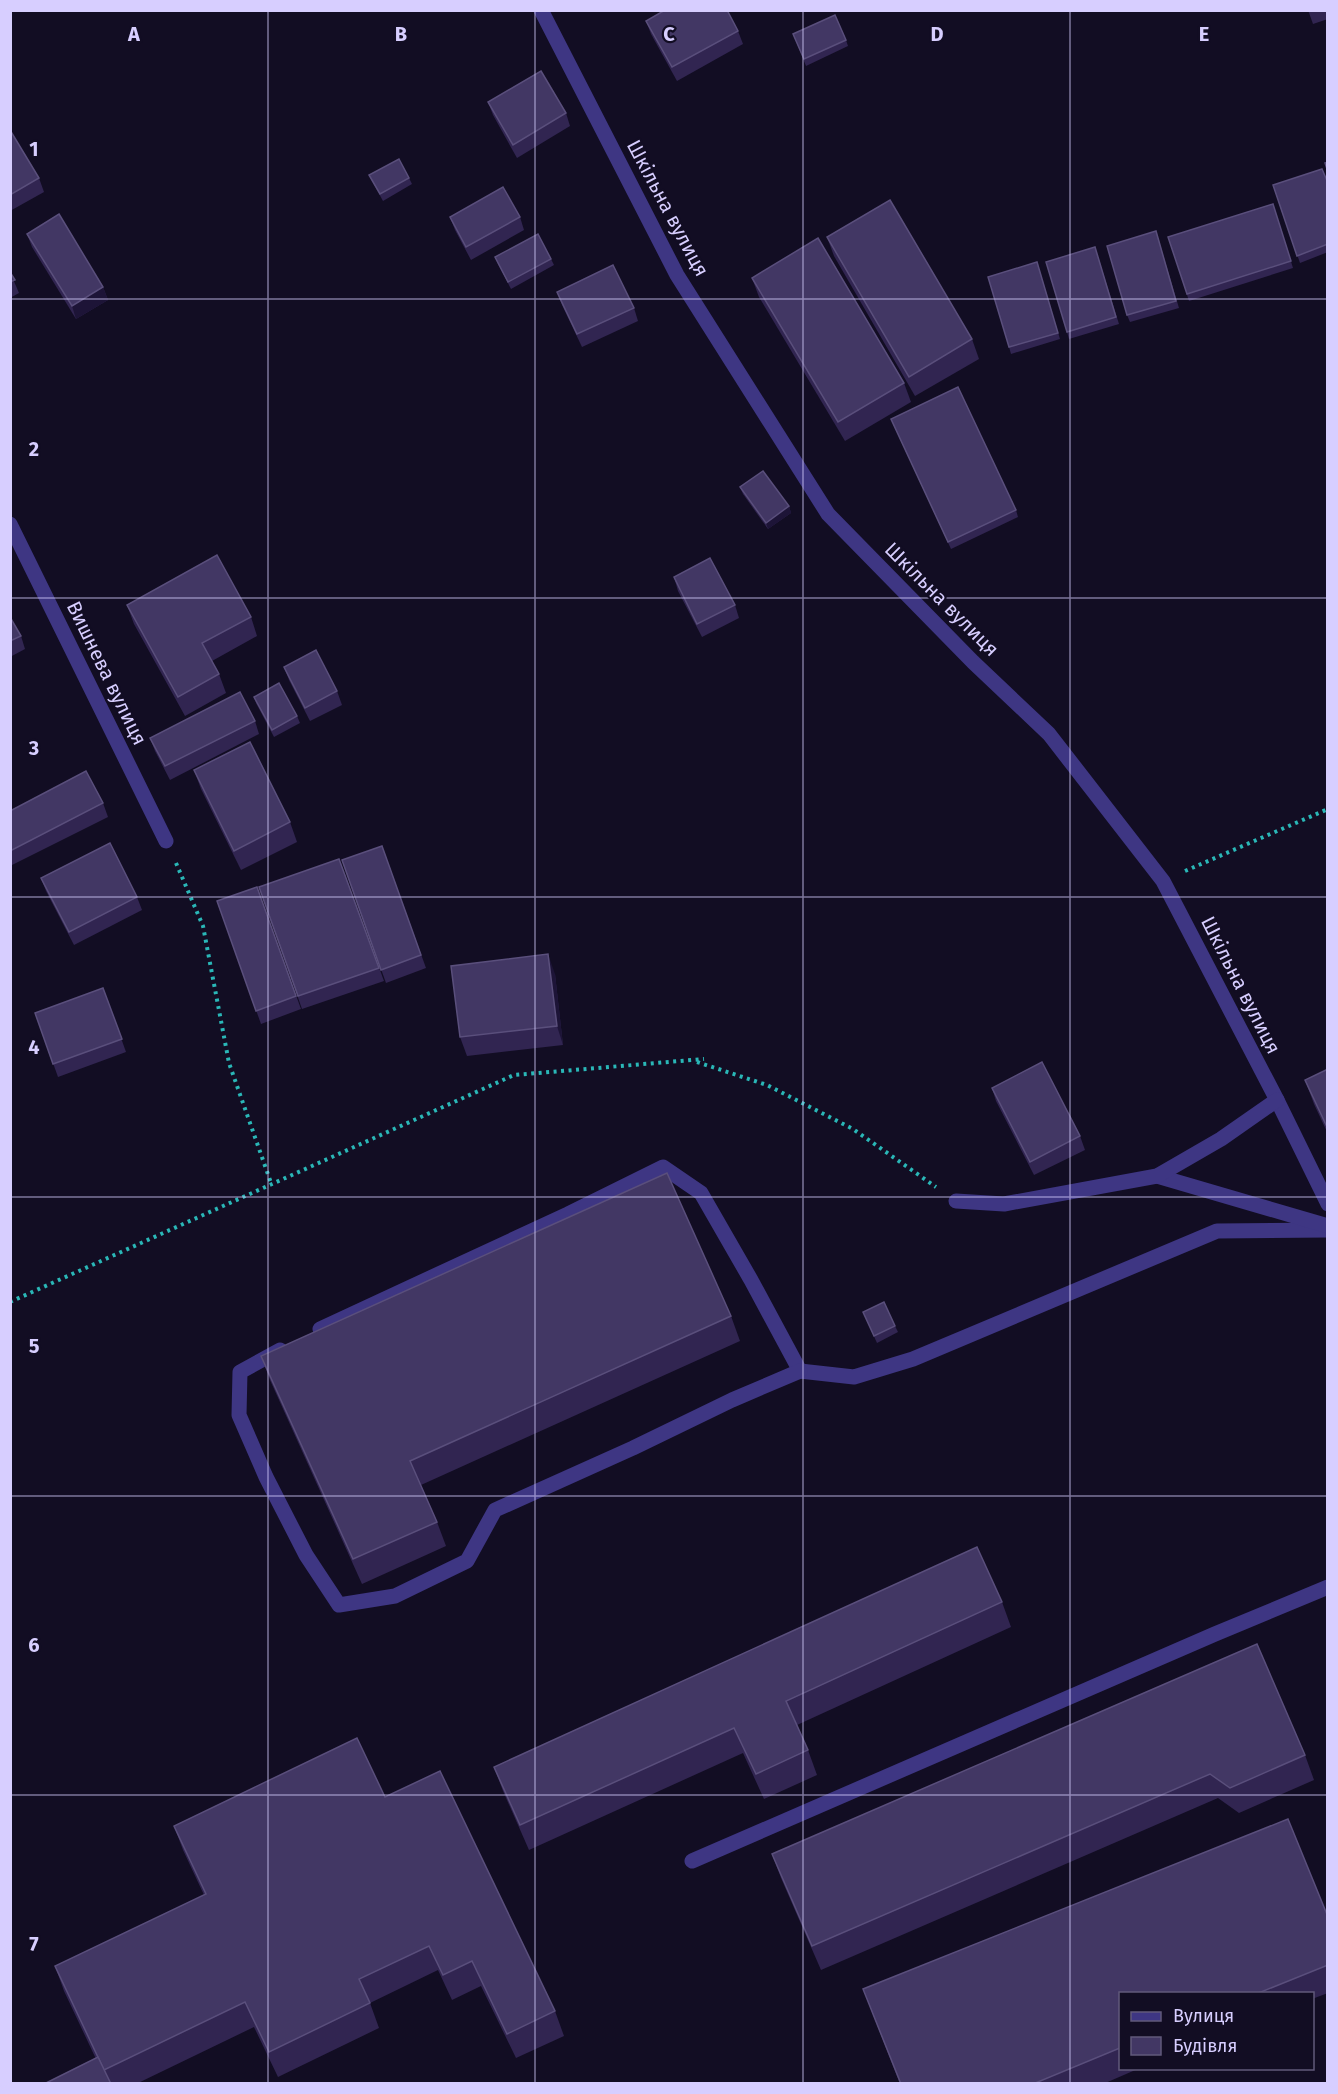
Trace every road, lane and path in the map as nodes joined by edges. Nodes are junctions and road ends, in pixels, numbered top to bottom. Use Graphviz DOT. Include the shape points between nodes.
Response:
graph roads {
  1 [pos="541,10"];
  2 [pos="10,524"];
  3 [pos="1328,809"];
  4 [pos="166,841"];
  5 [pos="1163,881"];
  6 [pos="704,1059"];
  7 [pos="694,1061"];
  8 [pos="1276,1100"];
  9 [pos="1157,1176"];
  10 [pos="271,1183"];
  11 [pos="956,1201"];
  12 [pos="1328,1204"];
  13 [pos="1328,1228"];
  14 [pos="10,1302"];
  15 [pos="800,1371"];
  16 [pos="1328,1587"];
  17 [pos="692,1861"];
  1 -- 5 [label="street, Шкільна вулиця" via="677,274 828,514 1049,734"];
  2 -- 4 [label="street, Вишнева вулиця"];
  3 -- 5 [label="path"];
  4 -- 10 [label="path" via="202,926 229,1063"];
  5 -- 8 [label="street, Шкільна вулиця"];
  6 -- 7 [label="path"];
  7 -- 10 [label="path" via="514,1075"];
  7 -- 11 [label="path" via="767,1085 852,1129"];
  8 -- 9 [label="street" via="1221,1139"];
  8 -- 12 [label="street, Шкільна вулиця"];
  9 -- 11 [label="street" via="1004,1204"];
  9 -- 13 [label="street"];
  10 -- 14 [label="path"];
  13 -- 15 [label="street" via="1217,1231 914,1359 854,1377"];
  15 -- 15 [label="street" via="700,1193 663,1167 296,1341 240,1372 239,1415 306,1555 339,1605 395,1596 466,1561 495,1510"];
  16 -- 17 [label="street"];
}
